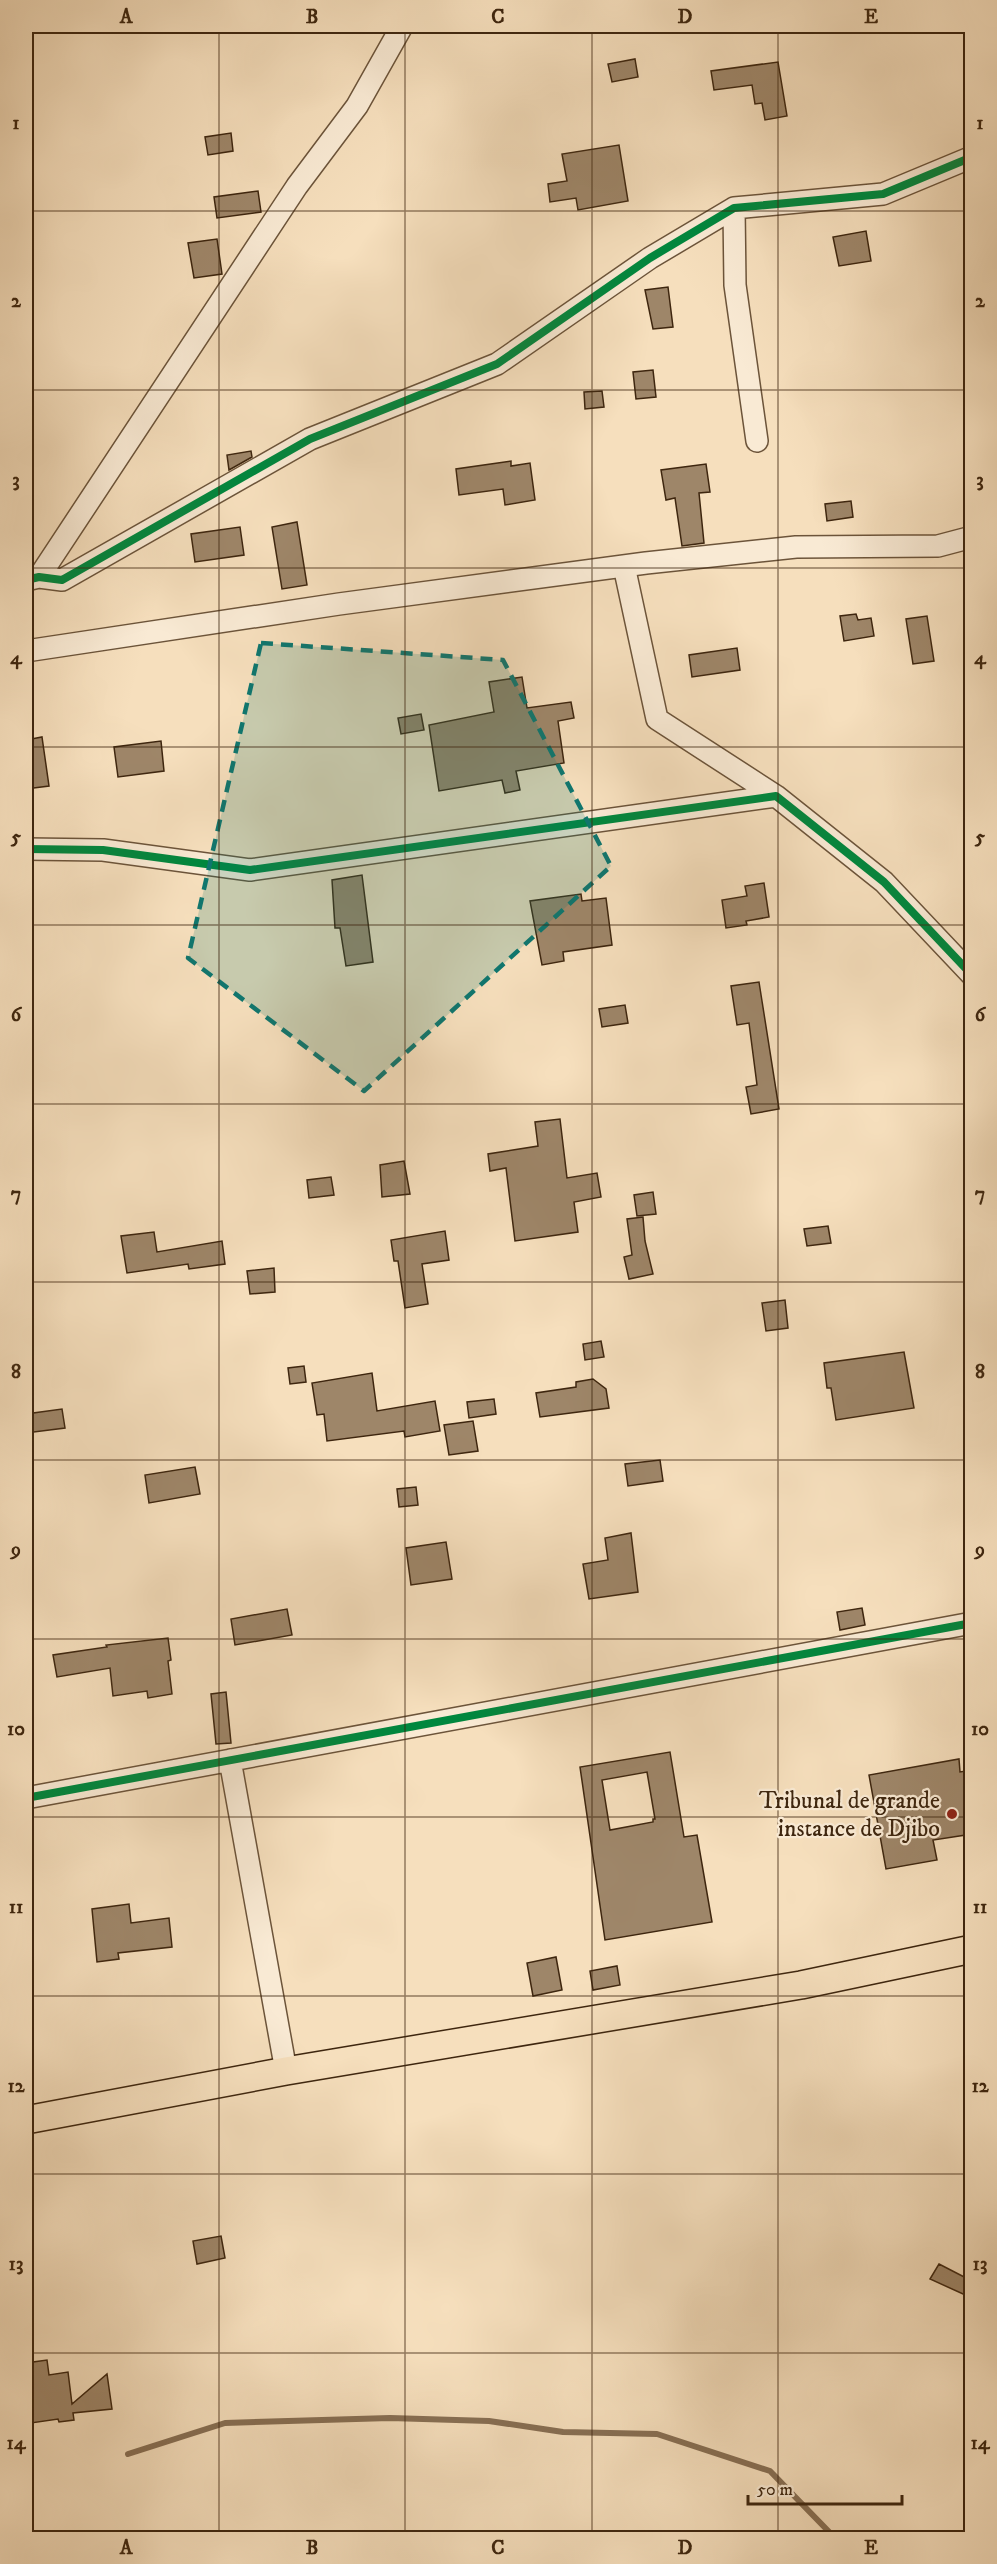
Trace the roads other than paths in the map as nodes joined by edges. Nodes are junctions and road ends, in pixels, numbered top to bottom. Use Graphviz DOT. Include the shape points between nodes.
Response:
graph roads {
  1 [pos="402,26"];
  2 [pos="972,157"];
  3 [pos="734,208"];
  4 [pos="757,441"];
  5 [pos="972,537"];
  6 [pos="624,566"];
  7 [pos="32,579"];
  8 [pos="26,651"];
  9 [pos="776,796"];
  10 [pos="26,849"];
  11 [pos="972,975"];
  12 [pos="972,1623"];
  13 [pos="230,1760"];
  14 [pos="26,1798"];
  15 [pos="972,1949"];
  16 [pos="286,2071"];
  17 [pos="26,2120"];
  1 -- 7 [label="street" via="357,106 297,186"];
  2 -- 3 [label="street" via="883,194"];
  3 -- 4 [label="street" via="735,285"];
  3 -- 7 [label="street" via="650,258 497,364 310,439 62,580"];
  5 -- 6 [label="street" via="938,546 796,547"];
  6 -- 8 [label="street"];
  6 -- 9 [label="street" via="657,719"];
  9 -- 10 [label="street" via="250,870 103,850"];
  9 -- 11 [label="street" via="884,882"];
  12 -- 13 [label="street"];
  13 -- 14 [label="street"];
  13 -- 16 [label="street"];
  15 -- 16 [label="main road" via="801,1985"];
  16 -- 17 [label="main road"];
}
